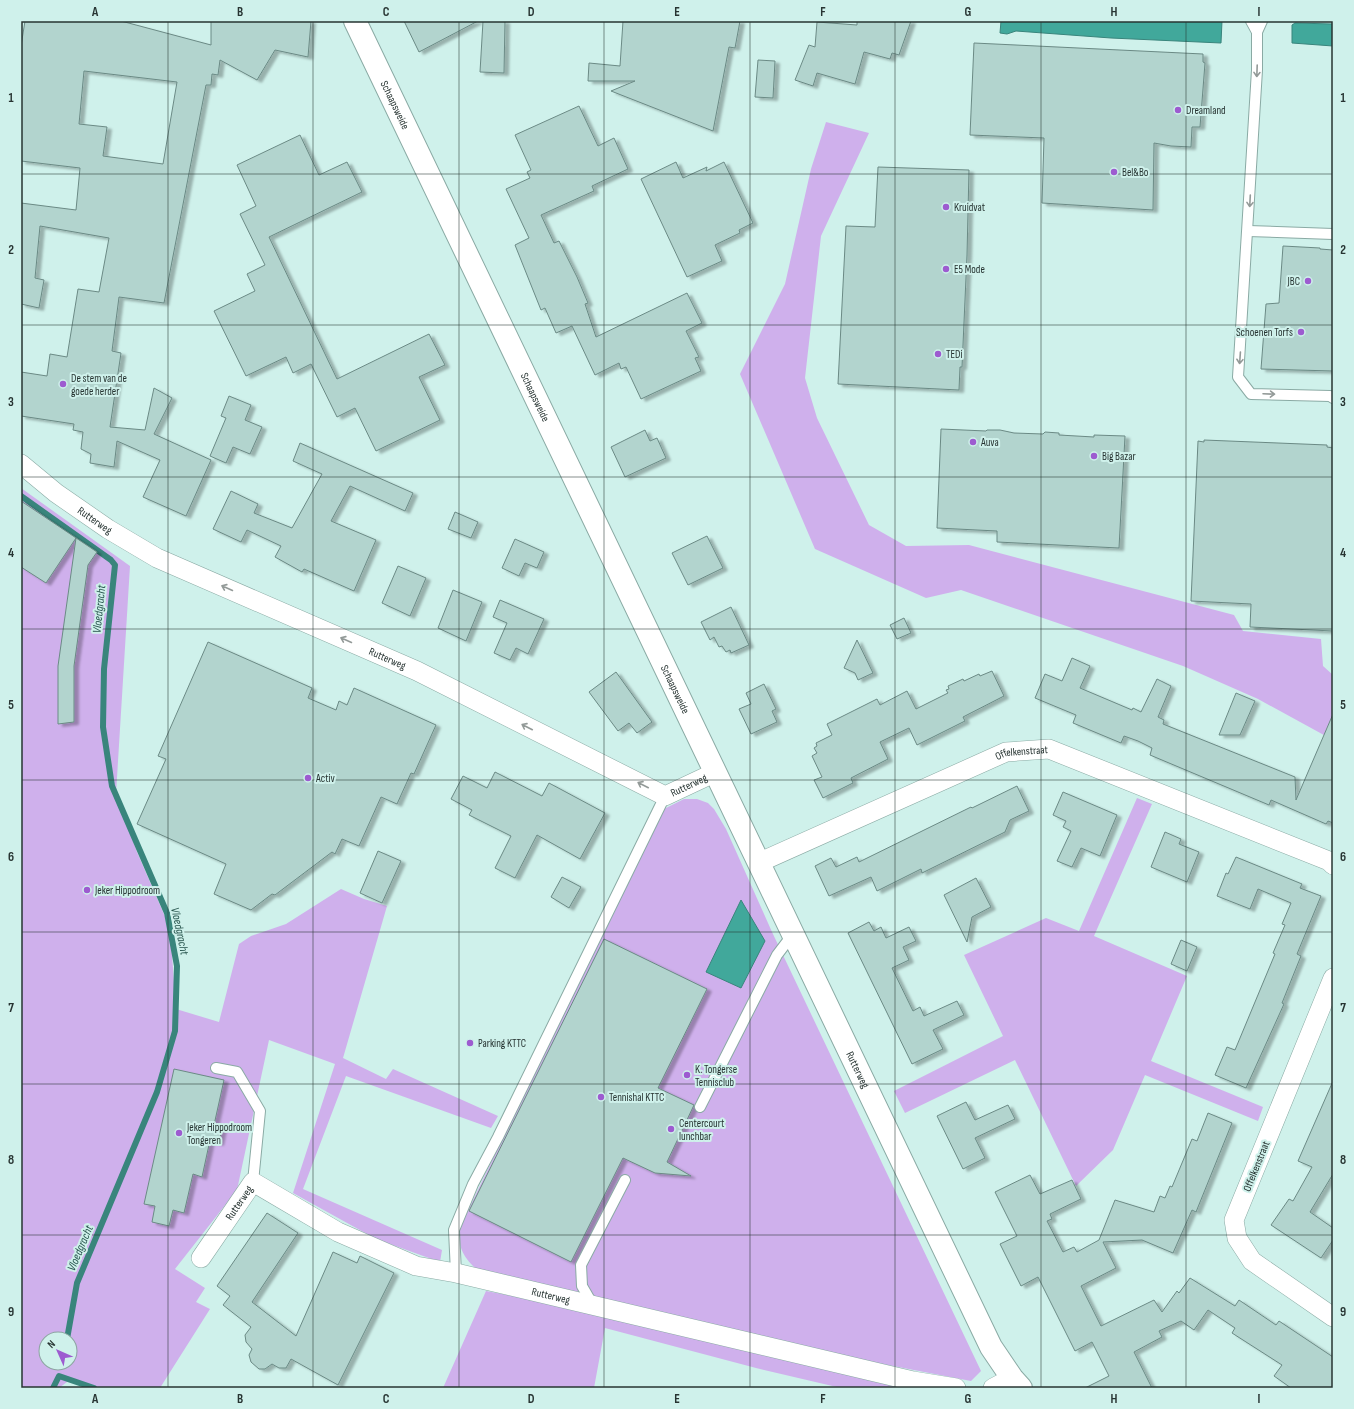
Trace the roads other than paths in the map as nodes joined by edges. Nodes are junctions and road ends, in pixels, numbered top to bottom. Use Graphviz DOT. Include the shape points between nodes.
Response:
graph roads {
  1 [pos="356,21"];
  2 [pos="1251,21"];
  3 [pos="1262,21"];
  4 [pos="1257,32"];
  5 [pos="1248,231"];
  6 [pos="1333,234"];
  7 [pos="1333,398"];
  8 [pos="21,464"];
  9 [pos="716,772"];
  10 [pos="665,796"];
  11 [pos="758,863"];
  12 [pos="1333,865"];
  13 [pos="792,934"];
  14 [pos="1333,978"];
  15 [pos="216,1068"];
  16 [pos="700,1107"];
  17 [pos="625,1180"];
  18 [pos="253,1182"];
  19 [pos="201,1258"];
  20 [pos="456,1273"];
  21 [pos="593,1305"];
  22 [pos="1333,1317"];
  23 [pos="1016,1383"];
  24 [pos="956,1388"];
  25 [pos="993,1388"];
  1 -- 9 [label="street, Schaapsweide"];
  2 -- 4 [label="lane"];
  3 -- 4 [label="lane"];
  4 -- 5 [label="lane, one-way"];
  5 -- 6 [label="lane"];
  5 -- 7 [label="lane, one-way" via="1238,377 1251,394"];
  10 -- 8 [label="street, Rutterweg, one-way" via="417,671 157,558 108,529 56,493"];
  9 -- 10 [label="street, Rutterweg"];
  9 -- 11 [label="street, Rutterweg"];
  10 -- 20 [label="lane" via="473,1184 454,1230"];
  11 -- 12 [label="street, Offelkenstraat" via="1006,752 1049,749 1329,861"];
  11 -- 13 [label="street, Rutterweg"];
  13 -- 16 [label="lane" via="777,955"];
  13 -- 23 [label="street, Rutterweg" via="991,1347"];
  14 -- 22 [label="street, Offelkenstraat" via="1234,1220 1237,1238 1252,1261"];
  15 -- 18 [label="lane" via="237,1072 260,1111"];
  17 -- 21 [label="lane" via="580,1265 582,1286"];
  18 -- 19 [label="street, Rutterweg"];
  18 -- 20 [label="street, Rutterweg" via="338,1232 416,1266"];
  20 -- 21 [label="street, Rutterweg"];
  21 -- 24 [label="street, Rutterweg" via="913,1381"];
  23 -- 25 [label="street, Rutterweg"];
}
